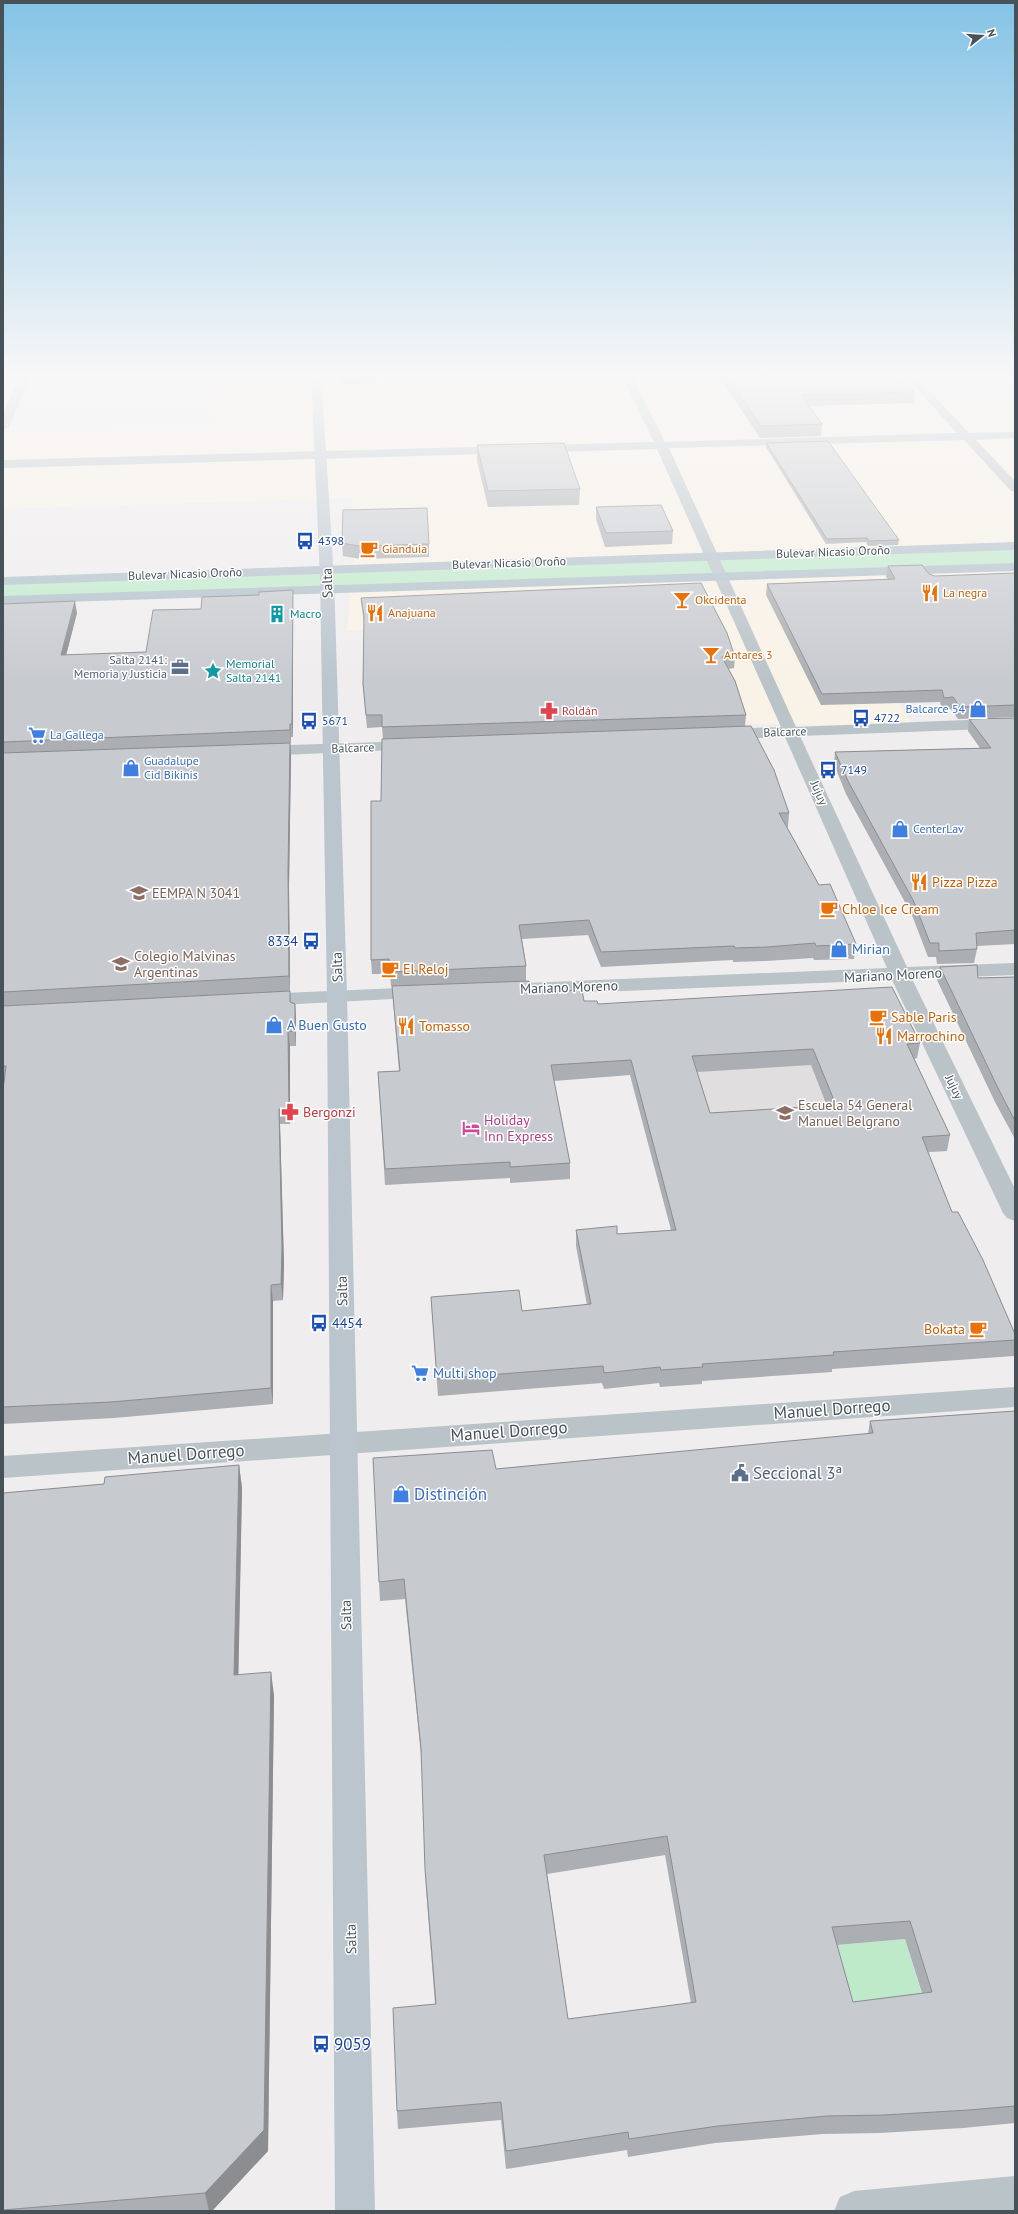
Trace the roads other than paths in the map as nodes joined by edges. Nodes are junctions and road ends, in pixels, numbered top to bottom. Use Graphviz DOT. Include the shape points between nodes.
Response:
graph roads {
  1 [pos="321,475"];
  2 [pos="675,475"];
  3 [pos="1003,475"];
  4 [pos="1015,488"];
  5 [pos="1015,546"];
  6 [pos="712,556"];
  7 [pos="1015,567"];
  8 [pos="326,568"];
  9 [pos="722,577"];
  10 [pos="3,581"];
  11 [pos="327,589"];
  12 [pos="3,600"];
  13 [pos="1015,723"];
  14 [pos="791,732"];
  15 [pos="712,735"];
  16 [pos="426,745"];
  17 [pos="331,748"];
  18 [pos="245,752"];
  19 [pos="1015,968"];
  20 [pos="900,974"];
  21 [pos="480,990"];
  22 [pos="440,992"];
  23 [pos="337,996"];
  24 [pos="242,1001"];
  25 [pos="1015,1213"];
  26 [pos="1015,1397"];
  27 [pos="344,1442"];
  28 [pos="3,1466"];
  29 [pos="1015,2196"];
  30 [pos="355,2211"];
  31 [pos="854,2211"];
  1 -- 8 [label="main road, Salta"];
  2 -- 6 [label="street, Jujuy"];
  3 -- 4 [label="street"];
  5 -- 6 [label="main road, Bulevar Nicasio Oroño"];
  6 -- 8 [label="main road, Bulevar Nicasio Oroño"];
  6 -- 9 [label="street, Jujuy"];
  7 -- 9 [label="main road, Bulevar Nicasio Oroño"];
  8 -- 10 [label="main road, Bulevar Nicasio Oroño"];
  8 -- 11 [label="main road, Salta"];
  9 -- 11 [label="main road, Bulevar Nicasio Oroño"];
  9 -- 14 [label="street, Jujuy"];
  11 -- 12 [label="main road, Bulevar Nicasio Oroño"];
  11 -- 17 [label="main road, Salta"];
  13 -- 14 [label="street, Balcarce"];
  14 -- 15 [label="street, Balcarce"];
  14 -- 20 [label="street, Jujuy"];
  16 -- 17 [label="street, Balcarce"];
  17 -- 18 [label="street, Balcarce"];
  17 -- 23 [label="main road, Salta"];
  19 -- 20 [label="street, Mariano Moreno"];
  20 -- 21 [label="street, Mariano Moreno"];
  20 -- 25 [label="street, Jujuy"];
  22 -- 23 [label="street"];
  23 -- 24 [label="street"];
  23 -- 27 [label="main road, Salta"];
  26 -- 27 [label="street, Manuel Dorrego"];
  27 -- 28 [label="street, Manuel Dorrego"];
  27 -- 30 [label="main road, Salta"];
  29 -- 31 [label="street"];
}
